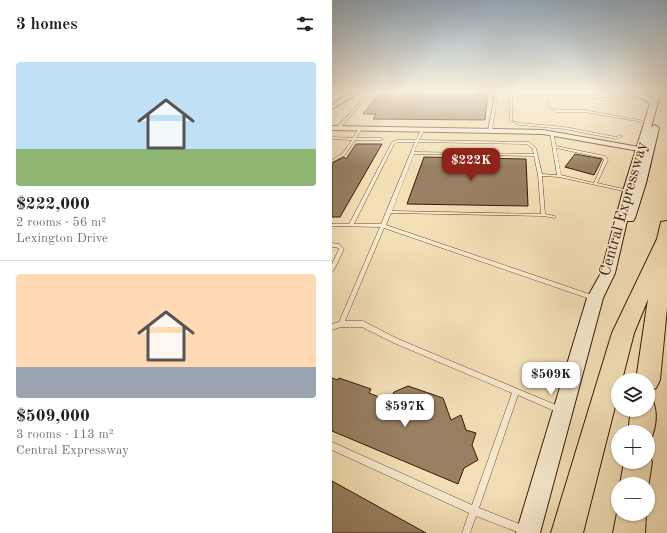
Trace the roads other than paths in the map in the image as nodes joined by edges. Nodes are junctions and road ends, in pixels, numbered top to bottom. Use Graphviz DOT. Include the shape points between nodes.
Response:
graph roads {
  1 [pos="348,116"];
  2 [pos="493,116"];
  3 [pos="511,116"];
  4 [pos="613,116"];
  5 [pos="651,116"];
  6 [pos="659,116"];
  7 [pos="649,122"];
  8 [pos="335,128"];
  9 [pos="360,129"];
  10 [pos="538,129"];
  11 [pos="423,130"];
  12 [pos="490,131"];
  13 [pos="552,133"];
  14 [pos="332,138"];
  15 [pos="354,139"];
  16 [pos="381,139"];
  17 [pos="417,141"];
  18 [pos="616,145"];
  19 [pos="554,147"];
  20 [pos="640,149"];
  21 [pos="413,153"];
  22 [pos="536,155"];
  23 [pos="332,161"];
  24 [pos="540,175"];
  25 [pos="559,176"];
  26 [pos="595,184"];
  27 [pos="628,191"];
  28 [pos="389,212"];
  29 [pos="543,215"];
  30 [pos="553,217"];
  31 [pos="332,225"];
  32 [pos="351,225"];
  33 [pos="383,226"];
  34 [pos="666,233"];
  35 [pos="332,245"];
  36 [pos="332,269"];
  37 [pos="608,273"];
  38 [pos="595,298"];
  39 [pos="341,324"];
  40 [pos="332,327"];
  41 [pos="649,373"];
  42 [pos="516,391"];
  43 [pos="563,411"];
  44 [pos="332,446"];
  45 [pos="475,511"];
  46 [pos="630,521"];
  47 [pos="528,532"];
  48 [pos="466,533"];
  49 [pos="567,533"];
  50 [pos="629,533"];
  1 -- 8 [label="lane"];
  2 -- 12 [label="lane"];
  3 -- 10 [label="lane" via="513,123"];
  4 -- 7 [label="lane"];
  5 -- 7 [label="main road, Central Expressway"];
  6 -- 37 [label="main road" via="641,184"];
  7 -- 20 [label="main road, Central Expressway"];
  8 -- 9 [label="street"];
  9 -- 11 [label="street"];
  9 -- 15 [label="lane"];
  10 -- 12 [label="street"];
  10 -- 13 [label="street"];
  10 -- 18 [label="lane" via="620,137"];
  11 -- 12 [label="street"];
  11 -- 17 [label="lane"];
  13 -- 18 [label="street"];
  13 -- 19 [label="lane"];
  14 -- 15 [label="lane"];
  15 -- 16 [label="lane"];
  15 -- 23 [label="lane" via="344,154"];
  17 -- 21 [label="lane"];
  17 -- 22 [label="lane" via="528,143 534,148"];
  17 -- 32 [label="lane" via="393,143"];
  18 -- 20 [label="street"];
  19 -- 25 [label="lane"];
  19 -- 26 [label="lane" via="604,157 606,160"];
  20 -- 27 [label="main road, Central Expressway"];
  21 -- 22 [label="lane"];
  21 -- 28 [label="lane"];
  22 -- 24 [label="lane"];
  24 -- 25 [label="lane"];
  24 -- 29 [label="lane"];
  25 -- 26 [label="lane"];
  26 -- 27 [label="lane"];
  27 -- 37 [label="main road, Central Expressway"];
  28 -- 29 [label="lane"];
  28 -- 33 [label="lane"];
  29 -- 30 [label="lane"];
  31 -- 32 [label="lane"];
  32 -- 33 [label="lane"];
  33 -- 38 [label="lane"];
  33 -- 39 [label="lane"];
  34 -- 41 [label="highway"];
  34 -- 49 [label="highway" via="623,333"];
  35 -- 36 [label="lane" via="342,249"];
  37 -- 38 [label="main road, Central Expressway"];
  38 -- 43 [label="main road, Central Expressway"];
  39 -- 40 [label="lane"];
  39 -- 42 [label="lane" via="363,324 396,341"];
  42 -- 43 [label="lane"];
  42 -- 45 [label="lane"];
  43 -- 47 [label="main road, Central Expressway"];
  44 -- 45 [label="lane"];
  45 -- 47 [label="lane"];
  45 -- 48 [label="lane"];
  46 -- 50 [label="highway"];
}
